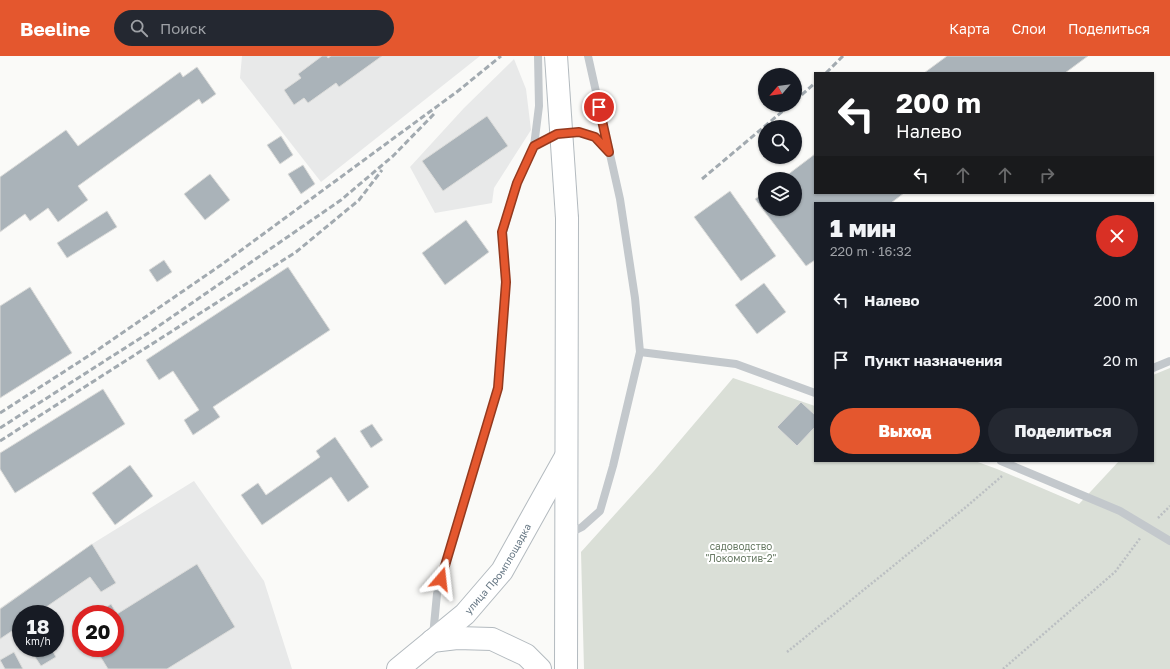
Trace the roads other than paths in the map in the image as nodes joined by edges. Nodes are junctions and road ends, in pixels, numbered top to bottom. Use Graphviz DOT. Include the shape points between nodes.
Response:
graph roads {
  1 [pos="538,56"];
  2 [pos="556,56"];
  3 [pos="588,56"];
  4 [pos="534,146"];
  5 [pos="609,152"];
  6 [pos="640,352"];
  7 [pos="1170,361"];
  8 [pos="1154,368"];
  9 [pos="814,394"];
  10 [pos="566,457"];
  11 [pos="1003,462"];
  12 [pos="566,535"];
  13 [pos="1170,541"];
  14 [pos="432,641"];
  15 [pos="403,665"];
  16 [pos="540,669"];
  17 [pos="566,669"];
  1 -- 4 [label="lane" via="540,106"];
  2 -- 10 [label="street, bridge" via="567,218"];
  3 -- 5 [label="lane"];
  4 -- 5 [label="lane" via="557,134 579,132 595,137"];
  4 -- 14 [label="lane" via="517,183 502,232 506,282 498,388 437,594"];
  5 -- 6 [label="lane" via="620,199 635,298"];
  6 -- 9 [label="lane" via="736,364"];
  6 -- 12 [label="lane" via="600,511 582,528"];
  7 -- 8 [label="lane"];
  10 -- 12 [label="street"];
  10 -- 14 [label="street, улица Промплощадка" via="502,571 465,614"];
  11 -- 13 [label="lane" via="1120,511"];
  12 -- 17 [label="street"];
  14 -- 15 [label="street, улица Промплощадка"];
  14 -- 16 [label="street" via="457,638 492,639 526,655"];
}
